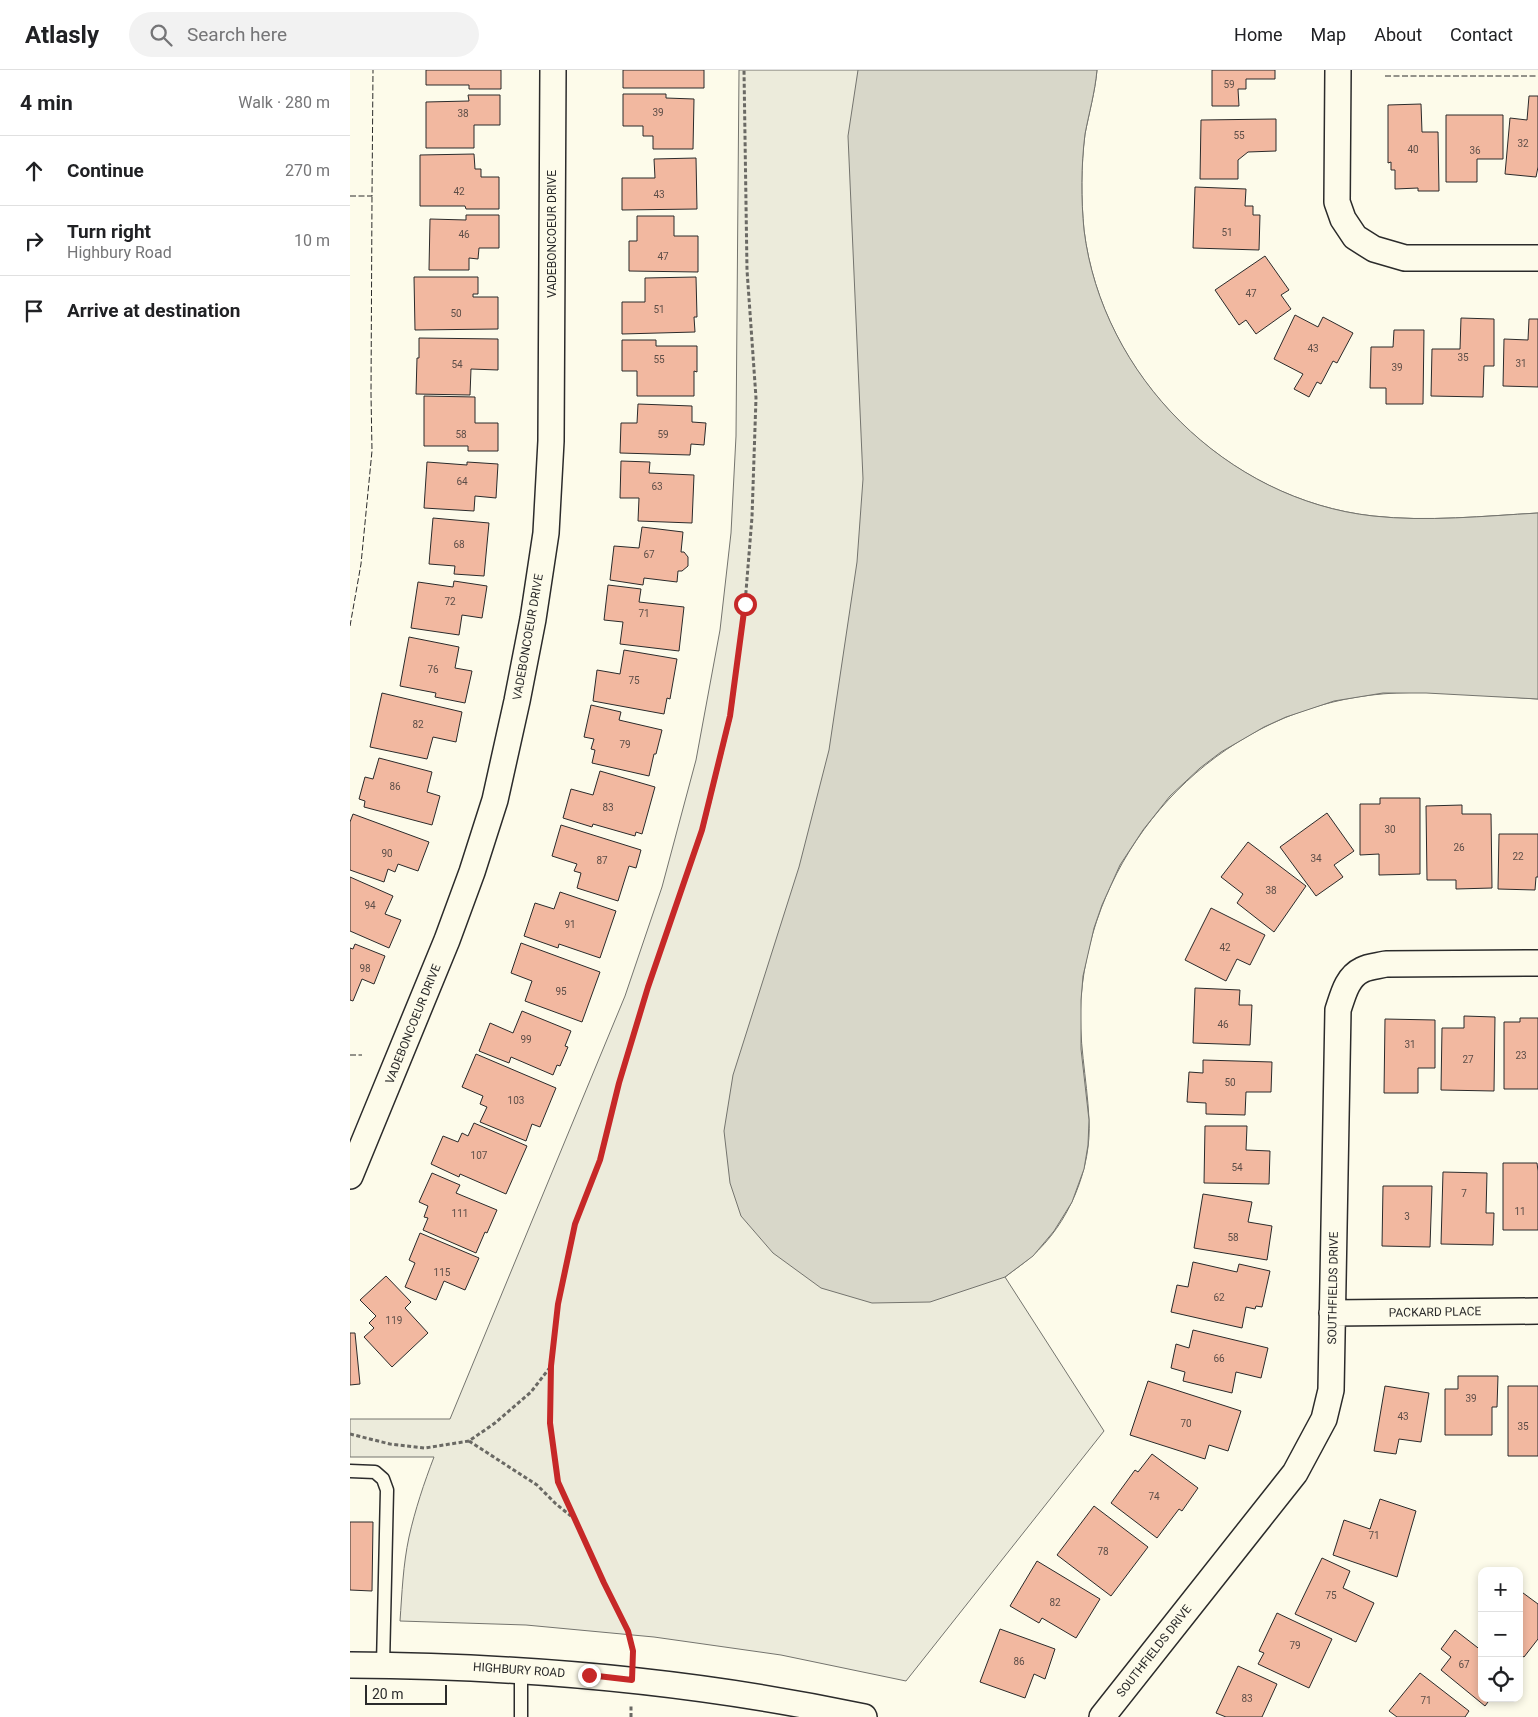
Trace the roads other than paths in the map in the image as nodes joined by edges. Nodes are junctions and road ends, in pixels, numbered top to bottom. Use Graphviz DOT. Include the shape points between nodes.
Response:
graph roads {
  1 [pos="553,70"];
  2 [pos="1338,70"];
  3 [pos="1538,258"];
  4 [pos="1538,963"];
  5 [pos="350,1176"];
  6 [pos="1538,1311"];
  7 [pos="1332,1313"];
  8 [pos="350,1471"];
  9 [pos="350,1665"];
  10 [pos="383,1665"];
  11 [pos="521,1670"];
  12 [pos="521,1717"];
  13 [pos="864,1717"];
  14 [pos="1102,1717"];
  1 -- 5 [label="street, VADEBONCOEUR DRIVE" via="551,441 546,533 533,619 495,800 472,872"];
  2 -- 3 [label="street" via="1337,202 1355,237 1374,248 1405,258"];
  4 -- 7 [label="street, SOUTHFIELDS DRIVE" via="1386,964 1362,970 1350,980 1338,1010"];
  6 -- 7 [label="street, PACKARD PLACE"];
  7 -- 14 [label="street, SOUTHFIELDS DRIVE" via="1331,1390 1324,1419 1295,1473"];
  8 -- 10 [label="lane" via="375,1472 387,1490"];
  9 -- 10 [label="street, HIGHBURY ROAD"];
  10 -- 11 [label="street, HIGHBURY ROAD"];
  11 -- 12 [label="lane"];
  11 -- 13 [label="street, HIGHBURY ROAD" via="733,1693"];
}
